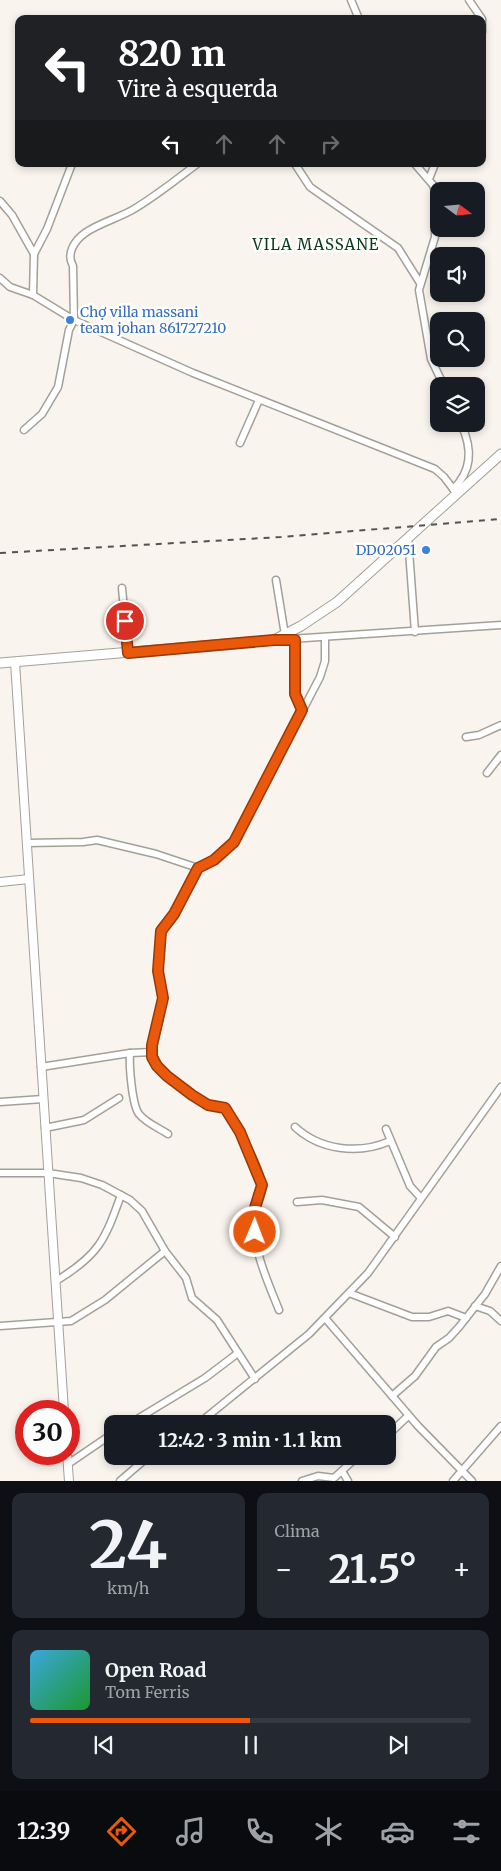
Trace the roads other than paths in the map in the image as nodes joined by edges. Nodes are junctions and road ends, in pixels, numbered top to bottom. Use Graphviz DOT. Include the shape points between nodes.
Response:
graph roads {
  1 [pos="351,0"];
  2 [pos="469,0"];
  3 [pos="357,15"];
  4 [pos="479,15"];
  5 [pos="71,167"];
  6 [pos="193,167"];
  7 [pos="297,167"];
  8 [pos="418,167"];
  9 [pos="435,167"];
  10 [pos="429,179"];
  11 [pos="0,201"];
  12 [pos="34,254"];
  13 [pos="0,278"];
  14 [pos="420,282"];
  15 [pos="33,295"];
  16 [pos="74,320"];
  17 [pos="440,377"];
  18 [pos="259,400"];
  19 [pos="24,430"];
  20 [pos="465,432"];
  21 [pos="240,443"];
  22 [pos="501,454"];
  23 [pos="455,491"];
  24 [pos="408,537"];
  25 [pos="276,580"];
  26 [pos="122,588"];
  27 [pos="501,626"];
  28 [pos="415,632"];
  29 [pos="285,635"];
  30 [pos="325,638"];
  31 [pos="274,640"];
  32 [pos="295,640"];
  33 [pos="128,653"];
  34 [pos="15,662"];
  35 [pos="0,663"];
  36 [pos="302,710"];
  37 [pos="501,725"];
  38 [pos="466,737"];
  39 [pos="501,754"];
  40 [pos="487,773"];
  41 [pos="27,843"];
  42 [pos="198,868"];
  43 [pos="29,879"];
  44 [pos="0,882"];
  45 [pos="152,1052"];
  46 [pos="130,1053"];
  47 [pos="41,1067"];
  48 [pos="501,1087"];
  49 [pos="119,1098"];
  50 [pos="43,1099"];
  51 [pos="0,1102"];
  52 [pos="295,1127"];
  53 [pos="45,1128"];
  54 [pos="386,1129"];
  55 [pos="168,1134"];
  56 [pos="390,1141"];
  57 [pos="0,1173"];
  58 [pos="48,1173"];
  59 [pos="121,1195"];
  60 [pos="420,1198"];
  61 [pos="297,1202"];
  62 [pos="395,1237"];
  63 [pos="165,1251"];
  64 [pos="501,1266"];
  65 [pos="56,1281"];
  66 [pos="349,1293"];
  67 [pos="485,1294"];
  68 [pos="475,1306"];
  69 [pos="278,1310"];
  70 [pos="490,1310"];
  71 [pos="325,1318"];
  72 [pos="466,1318"];
  73 [pos="501,1321"];
  74 [pos="59,1324"];
  75 [pos="0,1326"];
  76 [pos="238,1353"];
  77 [pos="256,1379"];
  78 [pos="392,1396"];
  79 [pos="63,1400"];
  80 [pos="144,1415"];
  81 [pos="210,1415"];
  82 [pos="408,1416"];
  83 [pos="501,1426"];
  84 [pos="396,1427"];
  85 [pos="104,1439"];
  86 [pos="80,1456"];
  87 [pos="68,1465"];
  88 [pos="139,1465"];
  89 [pos="348,1465"];
  90 [pos="342,1471"];
  91 [pos="463,1472"];
  92 [pos="69,1481"];
  93 [pos="120,1481"];
  94 [pos="302,1481"];
  95 [pos="348,1481"];
  96 [pos="453,1481"];
  97 [pos="472,1481"];
  1 -- 3 [label="street"];
  2 -- 4 [label="street"];
  5 -- 12 [label="street"];
  6 -- 16 [label="street" via="134,209 85,234 76,243 69,253 74,271"];
  7 -- 14 [label="street" via="310,187 398,248"];
  8 -- 10 [label="street"];
  9 -- 10 [label="street"];
  10 -- 14 [label="street" via="435,191 436,229"];
  11 -- 12 [label="street"];
  12 -- 15 [label="street"];
  13 -- 15 [label="street" via="10,287"];
  14 -- 17 [label="street" via="420,303 428,347"];
  15 -- 16 [label="street"];
  16 -- 18 [label="street"];
  16 -- 19 [label="street" via="69,330 58,387 42,414"];
  18 -- 21 [label="street"];
  18 -- 23 [label="street" via="435,469"];
  20 -- 23 [label="street" via="469,456 463,479"];
  22 -- 23 [label="main road"];
  23 -- 24 [label="main road"];
  24 -- 28 [label="street"];
  24 -- 29 [label="main road" via="337,602"];
  25 -- 29 [label="street"];
  26 -- 33 [label="street"];
  27 -- 28 [label="street"];
  28 -- 30 [label="street"];
  29 -- 31 [label="main road"];
  30 -- 32 [label="street"];
  30 -- 36 [label="street" via="320,677"];
  31 -- 32 [label="street"];
  31 -- 33 [label="main road"];
  32 -- 36 [label="street" via="295,694"];
  33 -- 34 [label="main road"];
  34 -- 35 [label="main road"];
  34 -- 41 [label="street"];
  36 -- 42 [label="street" via="234,842 214,860"];
  37 -- 38 [label="street"];
  39 -- 40 [label="street"];
  41 -- 42 [label="street" via="97,840"];
  41 -- 43 [label="street"];
  42 -- 45 [label="street" via="174,914 161,931 158,971 163,998"];
  43 -- 44 [label="street"];
  43 -- 47 [label="street"];
  45 -- 46 [label="street"];
  45 -- 69 [label="street" via="157,1066 176,1083 208,1105 225,1108 240,1132 262,1185 254,1211 257,1244 262,1268"];
  46 -- 47 [label="street"];
  46 -- 55 [label="street" via="137,1111"];
  47 -- 50 [label="street"];
  48 -- 60 [label="street"];
  49 -- 53 [label="street" via="84,1120"];
  50 -- 51 [label="street"];
  50 -- 53 [label="street"];
  52 -- 56 [label="street" via="309,1140 347,1149 372,1148"];
  53 -- 58 [label="street"];
  54 -- 56 [label="street"];
  56 -- 60 [label="street" via="410,1186"];
  57 -- 58 [label="street"];
  58 -- 59 [label="street" via="81,1178"];
  58 -- 65 [label="street"];
  59 -- 63 [label="street" via="142,1211"];
  59 -- 65 [label="street" via="104,1239 78,1266"];
  60 -- 62 [label="street"];
  61 -- 62 [label="street" via="322,1200 359,1207"];
  62 -- 66 [label="street"];
  63 -- 74 [label="street" via="105,1300 71,1321"];
  63 -- 76 [label="street" via="186,1278 192,1298 217,1320"];
  64 -- 67 [label="street"];
  65 -- 74 [label="street"];
  66 -- 71 [label="street"];
  66 -- 72 [label="street" via="412,1317 429,1317 448,1311"];
  67 -- 68 [label="street"];
  67 -- 70 [label="street"];
  68 -- 70 [label="street"];
  68 -- 72 [label="street"];
  70 -- 73 [label="street"];
  71 -- 77 [label="street"];
  71 -- 78 [label="street"];
  72 -- 78 [label="street" via="432,1352 415,1376"];
  74 -- 75 [label="street"];
  74 -- 79 [label="street"];
  76 -- 77 [label="street"];
  76 -- 80 [label="street"];
  77 -- 81 [label="street"];
  78 -- 82 [label="street"];
  82 -- 84 [label="street"];
  82 -- 91 [label="street"];
  83 -- 91 [label="street"];
  85 -- 86 [label="street"];
  87 -- 92 [label="street"];
  88 -- 93 [label="street"];
  89 -- 90 [label="street"];
  90 -- 94 [label="street" via="334,1478 318,1476"];
  90 -- 95 [label="street"];
  91 -- 96 [label="street"];
  91 -- 97 [label="street"];
}
